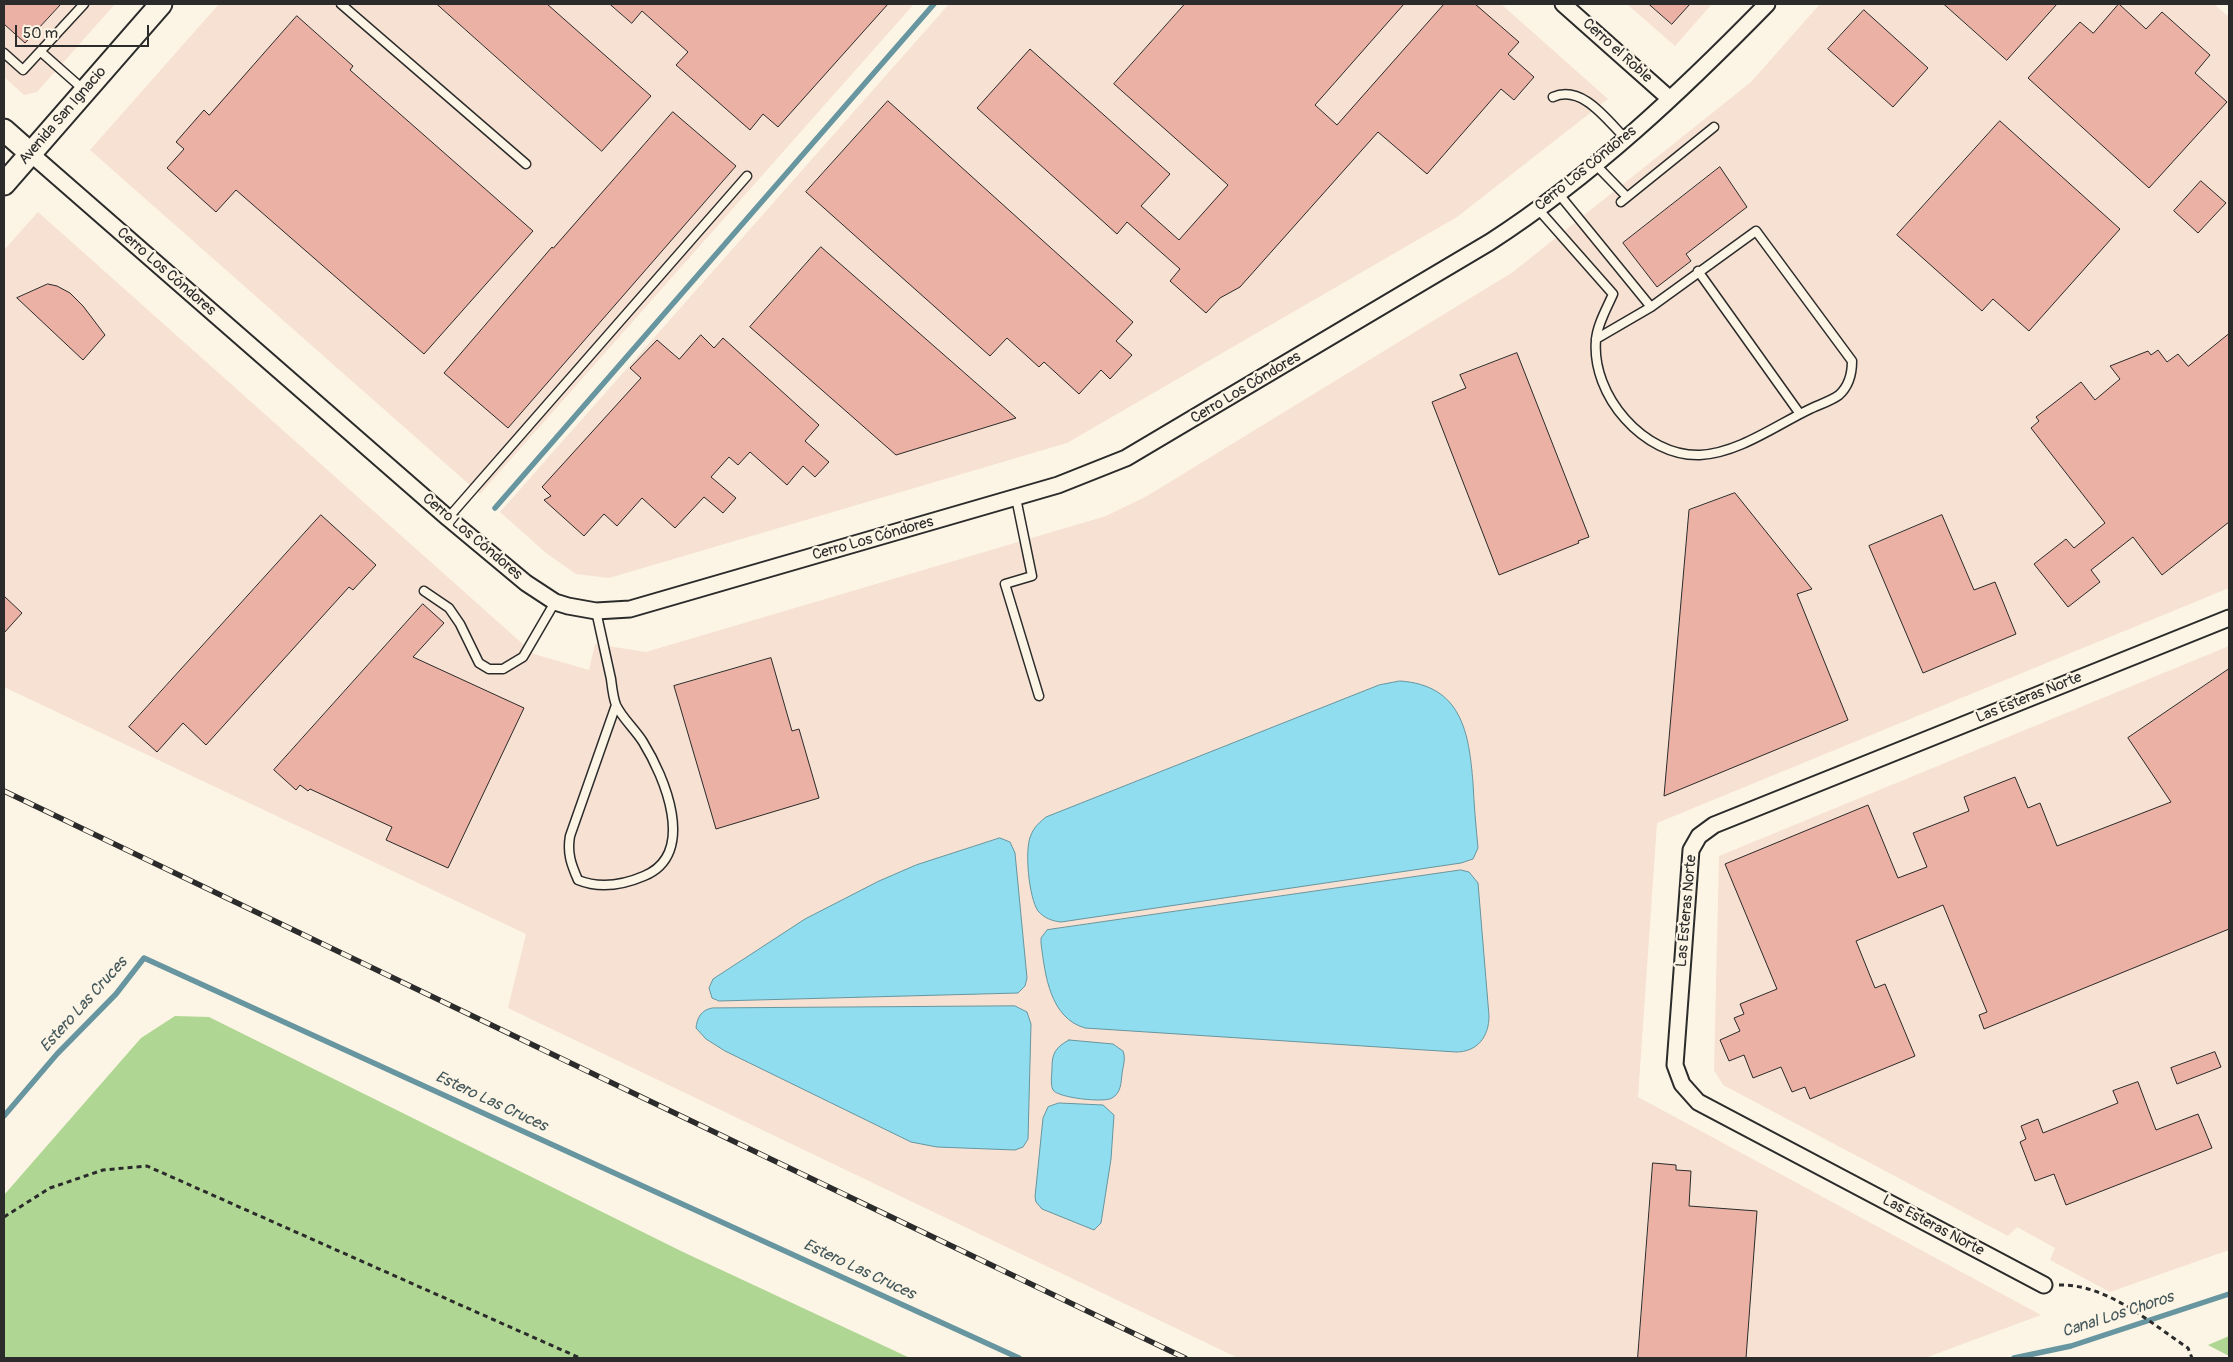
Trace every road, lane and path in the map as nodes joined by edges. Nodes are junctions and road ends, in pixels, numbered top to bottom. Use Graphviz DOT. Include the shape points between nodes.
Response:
graph roads {
  1 [pos="84,4"];
  2 [pos="161,4"];
  3 [pos="342,4"];
  4 [pos="1563,4"];
  5 [pos="1767,4"];
  6 [pos="41,52"];
  7 [pos="4,53"];
  8 [pos="85,90"];
  9 [pos="1553,98"];
  10 [pos="1670,99"];
  11 [pos="1714,127"];
  12 [pos="4,130"];
  13 [pos="1626,138"];
  14 [pos="30,153"];
  15 [pos="526,164"];
  16 [pos="1595,164"];
  17 [pos="747,176"];
  18 [pos="4,184"];
  19 [pos="1558,193"];
  20 [pos="1538,209"];
  21 [pos="1698,272"];
  22 [pos="1651,307"];
  23 [pos="1596,339"];
  24 [pos="1800,414"];
  25 [pos="1016,498"];
  26 [pos="448,518"];
  27 [pos="424,591"];
  28 [pos="555,602"];
  29 [pos="596,611"];
  30 [pos="2229,618"];
  31 [pos="1039,696"];
  32 [pos="616,705"];
  33 [pos="4,1217"];
  34 [pos="2044,1285"];
  35 [pos="580,1358"];
  36 [pos="2192,1358"];
  1 -- 6 [label="lane"];
  2 -- 8 [label="main road, Avenida San Ignacio"];
  3 -- 15 [label="lane"];
  4 -- 10 [label="street, Cerro el Roble"];
  5 -- 10 [label="street, Cerro Los Cóndores"];
  6 -- 7 [label="lane" via="23,70"];
  6 -- 8 [label="lane"];
  8 -- 14 [label="main road, Avenida San Ignacio"];
  9 -- 13 [label="lane" via="1562,93 1595,106"];
  10 -- 13 [label="street, Cerro Los Cóndores"];
  11 -- 16 [label="lane" via="1624,199"];
  12 -- 14 [label="main road, Cerro Los Cóndores"];
  13 -- 16 [label="street, Cerro Los Cóndores"];
  14 -- 18 [label="main road, Avenida San Ignacio"];
  14 -- 26 [label="street, Cerro Los Cóndores"];
  16 -- 19 [label="street, Cerro Los Cóndores"];
  17 -- 26 [label="lane"];
  19 -- 20 [label="street, Cerro Los Cóndores"];
  19 -- 22 [label="lane"];
  20 -- 23 [label="lane" via="1613,294"];
  20 -- 25 [label="street, Cerro Los Cóndores" via="1490,242 1126,458 1089,475"];
  21 -- 22 [label="lane"];
  21 -- 24 [label="lane"];
  21 -- 24 [label="lane" via="1756,231 1852,360 1852,376 1839,394"];
  22 -- 23 [label="lane"];
  23 -- 24 [label="lane" via="1598,368 1608,395 1622,416 1663,449 1699,455 1728,450"];
  25 -- 29 [label="street, Cerro Los Cóndores" via="630,609"];
  25 -- 31 [label="lane" via="1032,576 1005,584"];
  26 -- 28 [label="street, Cerro Los Cóndores" via="526,583"];
  27 -- 28 [label="lane" via="449,608 479,663 489,669 503,669 523,657"];
  28 -- 29 [label="street, Cerro Los Cóndores"];
  29 -- 32 [label="lane"];
  30 -- 34 [label="street, Las Esteras Norte" via="1714,825 1699,836 1691,850 1675,1065 1682,1084 1698,1102"];
  32 -- 32 [label="lane" via="567,849 578,880 592,886 615,885 645,876 659,867 670,850 674,823 666,790 643,742"];
  33 -- 35 [label="path" via="50,1188 103,1170 147,1166"];
  34 -- 36 [label="path" via="2078,1286 2112,1298 2188,1348"];
}
